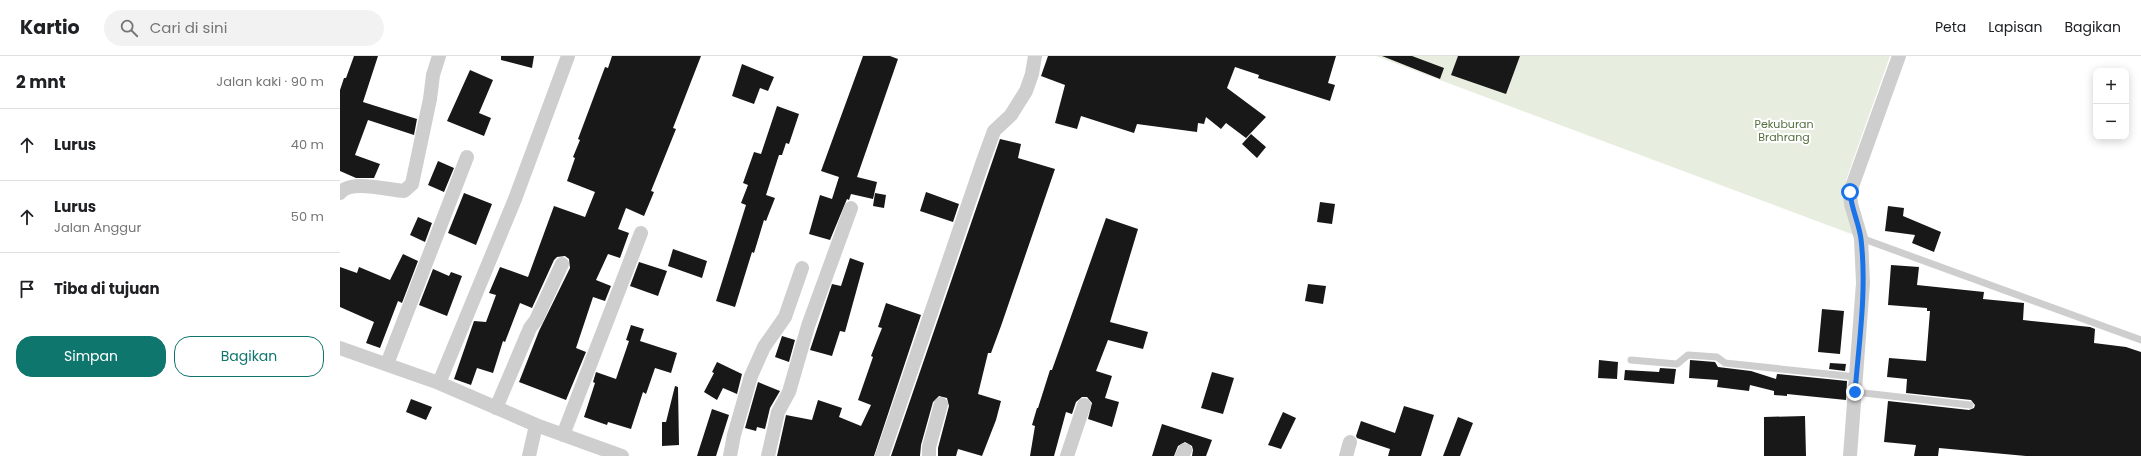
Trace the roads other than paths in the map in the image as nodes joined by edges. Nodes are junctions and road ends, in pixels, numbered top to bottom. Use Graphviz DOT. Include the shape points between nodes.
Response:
graph roads {
  1 [pos="439,56"];
  2 [pos="568,56"];
  3 [pos="1035,56"];
  4 [pos="1899,56"];
  5 [pos="467,157"];
  6 [pos="340,193"];
  7 [pos="851,208"];
  8 [pos="642,234"];
  9 [pos="1861,238"];
  10 [pos="562,264"];
  11 [pos="802,268"];
  12 [pos="2141,340"];
  13 [pos="340,348"];
  14 [pos="1631,360"];
  15 [pos="387,364"];
  16 [pos="1856,377"];
  17 [pos="439,382"];
  18 [pos="1855,392"];
  19 [pos="941,404"];
  20 [pos="1084,405"];
  21 [pos="1970,405"];
  22 [pos="496,408"];
  23 [pos="536,425"];
  24 [pos="563,435"];
  25 [pos="1350,442"];
  26 [pos="528,456"];
  27 [pos="622,456"];
  28 [pos="730,456"];
  29 [pos="768,456"];
  30 [pos="882,456"];
  31 [pos="929,456"];
  32 [pos="1067,456"];
  33 [pos="1346,456"];
  34 [pos="1850,456"];
  1 -- 6 [label="street" via="434,68 430,99 410,187 402,191 350,186"];
  2 -- 17 [label="street" via="514,199"];
  3 -- 30 [label="street" via="1026,91 1011,115 994,131"];
  4 -- 9 [label="street" via="1850,192"];
  5 -- 15 [label="street"];
  7 -- 29 [label="street" via="808,326 790,392 778,412"];
  8 -- 24 [label="street"];
  9 -- 12 [label="lane"];
  9 -- 16 [label="street" via="1863,283"];
  10 -- 22 [label="street" via="530,328"];
  11 -- 28 [label="street" via="785,317 764,347 751,376"];
  13 -- 15 [label="street"];
  14 -- 16 [label="lane" via="1677,364 1688,355 1717,357 1725,363"];
  15 -- 17 [label="street"];
  16 -- 18 [label="street"];
  17 -- 22 [label="street"];
  18 -- 21 [label="lane"];
  18 -- 34 [label="street"];
  19 -- 31 [label="street"];
  20 -- 32 [label="street"];
  22 -- 23 [label="street"];
  23 -- 24 [label="street"];
  23 -- 26 [label="street"];
  24 -- 27 [label="street"];
  25 -- 33 [label="street"];
}
